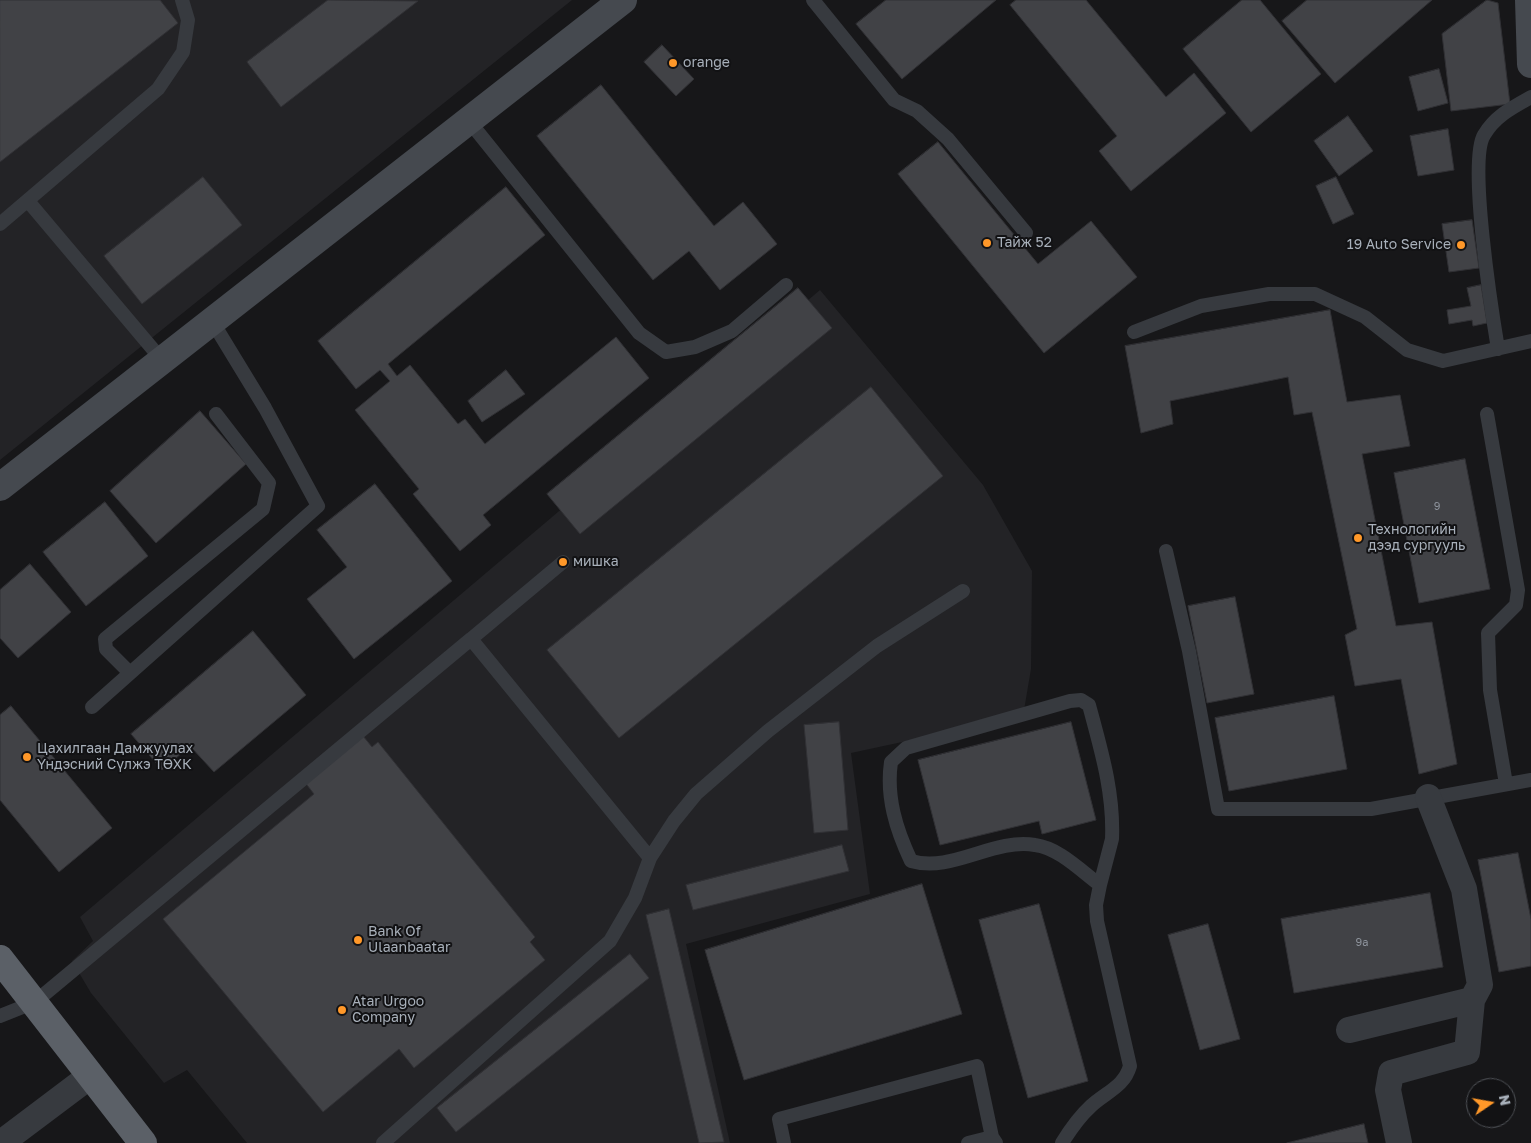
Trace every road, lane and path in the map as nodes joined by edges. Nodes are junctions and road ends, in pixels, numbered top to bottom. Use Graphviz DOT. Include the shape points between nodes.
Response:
graph roads {
  1 [pos="182,0"];
  2 [pos="1529,0"];
  3 [pos="620,1"];
  4 [pos="817,1"];
  5 [pos="1531,64"];
  6 [pos="1531,97"];
  7 [pos="468,120"];
  8 [pos="28,201"];
  9 [pos="0,224"];
  10 [pos="1026,233"];
  11 [pos="786,285"];
  12 [pos="212,321"];
  13 [pos="1134,332"];
  14 [pos="1531,341"];
  15 [pos="1498,349"];
  16 [pos="162,360"];
  17 [pos="216,414"];
  18 [pos="1487,414"];
  19 [pos="0,487"];
  20 [pos="1166,551"];
  21 [pos="563,562"];
  22 [pos="963,591"];
  23 [pos="471,639"];
  24 [pos="130,673"];
  25 [pos="92,707"];
  26 [pos="1531,780"];
  27 [pos="1506,784"];
  28 [pos="1428,797"];
  29 [pos="650,858"];
  30 [pos="1100,886"];
  31 [pos="0,959"];
  32 [pos="1472,1000"];
  33 [pos="35,1002"];
  34 [pos="0,1016"];
  35 [pos="1350,1030"];
  36 [pos="90,1076"];
  37 [pos="994,1140"];
  38 [pos="1,1143"];
  39 [pos="143,1143"];
  40 [pos="383,1143"];
  41 [pos="784,1143"];
  42 [pos="968,1143"];
  43 [pos="1062,1143"];
  44 [pos="1399,1143"];
  1 -- 8 [label="lane" via="188,20 183,52 158,89"];
  2 -- 5 [label="main road"];
  3 -- 7 [label="main road"];
  4 -- 10 [label="lane" via="894,100 917,111 948,139"];
  6 -- 15 [label="lane" via="1504,112 1482,137 1479,167 1484,255"];
  7 -- 11 [label="lane" via="639,333 666,352 695,347 732,332"];
  7 -- 12 [label="main road"];
  8 -- 9 [label="lane"];
  8 -- 16 [label="lane"];
  12 -- 16 [label="main road"];
  12 -- 24 [label="lane" via="265,408 318,506"];
  13 -- 15 [label="lane" via="1201,306 1269,294 1315,294 1365,317 1407,350 1443,361"];
  14 -- 15 [label="lane"];
  16 -- 19 [label="main road"];
  17 -- 24 [label="lane" via="269,482 263,508 105,639 106,649"];
  18 -- 27 [label="lane" via="1518,590 1516,605 1488,633 1490,690"];
  20 -- 28 [label="lane" via="1189,651 1218,809 1371,809"];
  21 -- 23 [label="lane"];
  22 -- 29 [label="lane" via="877,646 728,764 679,814"];
  23 -- 29 [label="lane"];
  23 -- 33 [label="lane"];
  24 -- 25 [label="lane"];
  26 -- 27 [label="lane"];
  27 -- 28 [label="lane"];
  28 -- 32 [label="street" via="1464,888 1480,985"];
  29 -- 40 [label="lane" via="635,898 610,941"];
  30 -- 30 [label="lane" via="1112,839 1112,796 1090,705 1082,700 906,748 890,762 889,797 911,861 933,864 1015,845 1036,845 1057,853"];
  30 -- 43 [label="lane" via="1097,921 1130,1066 1127,1077 1091,1106 1071,1127"];
  31 -- 33 [label="highway"];
  32 -- 35 [label="street"];
  32 -- 44 [label="street" via="1467,1052 1391,1073 1388,1090"];
  33 -- 34 [label="lane"];
  33 -- 36 [label="highway"];
  36 -- 38 [label="street"];
  36 -- 39 [label="highway"];
  37 -- 41 [label="lane" via="977,1066 779,1119"];
  37 -- 42 [label="lane"];
}
